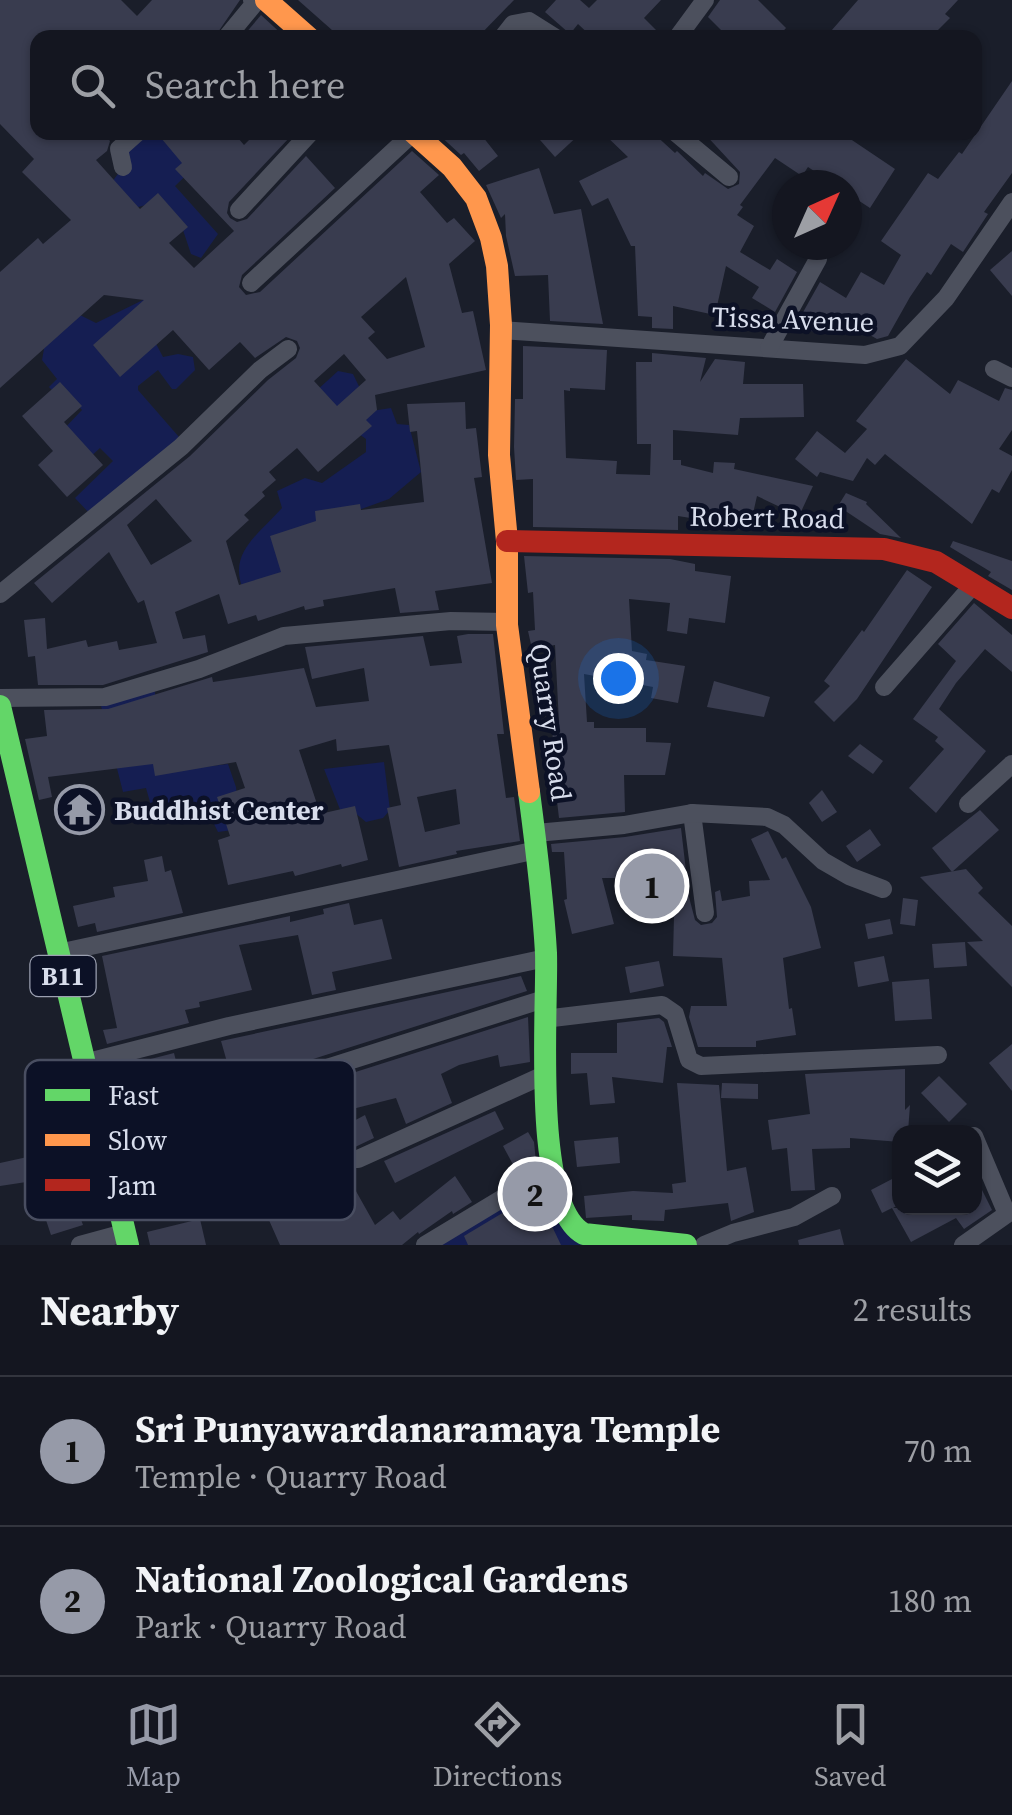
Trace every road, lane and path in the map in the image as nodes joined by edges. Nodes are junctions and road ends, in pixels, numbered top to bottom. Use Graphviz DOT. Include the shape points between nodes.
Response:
graph roads {
  1 [pos="252,0"];
  2 [pos="266,0"];
  3 [pos="705,0"];
  4 [pos="233,30"];
  5 [pos="301,30"];
  6 [pos="508,30"];
  7 [pos="543,30"];
  8 [pos="682,30"];
  9 [pos="129,140"];
  10 [pos="304,140"];
  11 [pos="405,140"];
  12 [pos="421,140"];
  13 [pos="685,140"];
  14 [pos="123,167"];
  15 [pos="729,177"];
  16 [pos="1012,202"];
  17 [pos="238,210"];
  18 [pos="817,260"];
  19 [pos="251,283"];
  20 [pos="500,330"];
  21 [pos="769,348"];
  22 [pos="288,349"];
  23 [pos="994,370"];
  24 [pos="1012,378"];
  25 [pos="507,541"];
  26 [pos="974,584"];
  27 [pos="0,594"];
  28 [pos="1012,608"];
  29 [pos="507,622"];
  30 [pos="884,686"];
  31 [pos="0,698"];
  32 [pos="0,706"];
  33 [pos="1012,764"];
  34 [pos="968,804"];
  35 [pos="692,813"];
  36 [pos="536,842"];
  37 [pos="884,889"];
  38 [pos="705,913"];
  39 [pos="58,953"];
  40 [pos="546,958"];
  41 [pos="544,1009"];
  42 [pos="938,1056"];
  43 [pos="83,1060"];
  44 [pos="96,1060"];
  45 [pos="355,1062"];
  46 [pos="544,1075"];
  47 [pos="982,1152"];
  48 [pos="358,1159"];
  49 [pos="553,1168"];
  50 [pos="832,1196"];
  51 [pos="1009,1213"];
  52 [pos="126,1239"];
  53 [pos="80,1245"];
  54 [pos="424,1245"];
  55 [pos="686,1245"];
  56 [pos="704,1245"];
  57 [pos="962,1245"];
  1 -- 4 [label="street"];
  2 -- 5 [label="street"];
  3 -- 8 [label="street"];
  6 -- 7 [label="street" via="528,21"];
  9 -- 14 [label="street" via="119,149"];
  10 -- 17 [label="street"];
  11 -- 19 [label="street"];
  12 -- 20 [label="street, Quarry Road" via="468,182 483,212 498,272"];
  13 -- 15 [label="street"];
  16 -- 21 [label="street, Tissa Avenue" via="946,298 900,346 866,355"];
  18 -- 21 [label="street"];
  20 -- 21 [label="street, Tissa Avenue"];
  20 -- 25 [label="street, Quarry Road"];
  22 -- 27 [label="street" via="181,447"];
  23 -- 24 [label="street"];
  25 -- 26 [label="street, Robert Road" via="884,550 936,562"];
  25 -- 29 [label="street, Quarry Road"];
  26 -- 28 [label="street, Robert Road"];
  26 -- 30 [label="street"];
  29 -- 31 [label="street" via="284,636 100,698"];
  29 -- 36 [label="street, Quarry Road"];
  32 -- 39 [label="street, B11"];
  33 -- 34 [label="street"];
  35 -- 36 [label="street"];
  35 -- 37 [label="street" via="768,818 823,861"];
  35 -- 38 [label="street"];
  36 -- 39 [label="street"];
  36 -- 40 [label="street, Quarry Road"];
  39 -- 43 [label="street, B11"];
  40 -- 41 [label="street, Quarry Road"];
  40 -- 44 [label="street"];
  41 -- 42 [label="street" via="662,1005 675,1014 689,1060 701,1066"];
  41 -- 45 [label="street"];
  41 -- 46 [label="street, Quarry Road"];
  46 -- 48 [label="street"];
  46 -- 49 [label="street, Quarry Road"];
  47 -- 51 [label="street"];
  49 -- 54 [label="street"];
  49 -- 55 [label="street, Quarry Road" via="566,1219 580,1234"];
  50 -- 56 [label="street" via="794,1217"];
  51 -- 57 [label="street"];
  52 -- 53 [label="street"];
}
